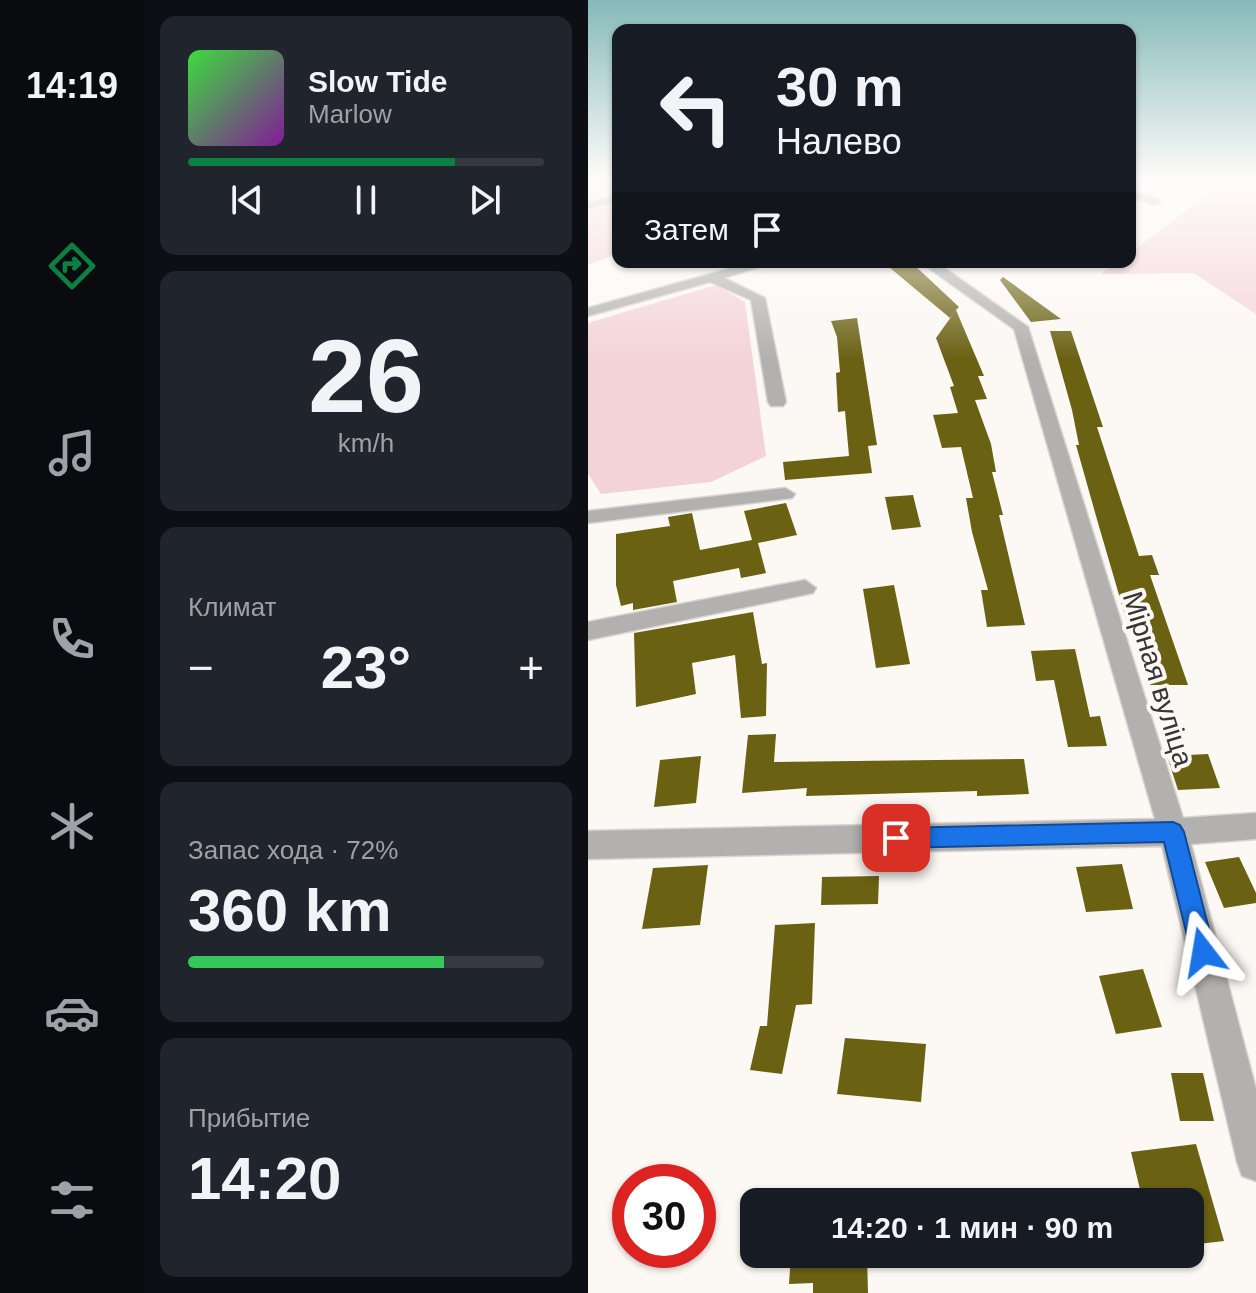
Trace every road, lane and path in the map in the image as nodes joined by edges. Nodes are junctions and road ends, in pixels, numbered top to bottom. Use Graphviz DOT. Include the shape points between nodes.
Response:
graph roads {
  1 [pos="745,268"];
  2 [pos="936,268"];
  3 [pos="710,277"];
  4 [pos="588,312"];
  5 [pos="777,402"];
  6 [pos="785,494"];
  7 [pos="588,517"];
  8 [pos="805,588"];
  9 [pos="588,631"];
  10 [pos="1256,826"];
  11 [pos="1173,832"];
  12 [pos="588,845"];
  13 [pos="1256,1162"];
  1 -- 3 [label="street"];
  2 -- 11 [label="street, Мірная вуліца" via="1021,327"];
  3 -- 4 [label="street"];
  3 -- 5 [label="street" via="758,298"];
  6 -- 7 [label="street"];
  8 -- 9 [label="street"];
  10 -- 11 [label="street"];
  11 -- 12 [label="street"];
  11 -- 13 [label="street, Мірная вуліца"];
}
